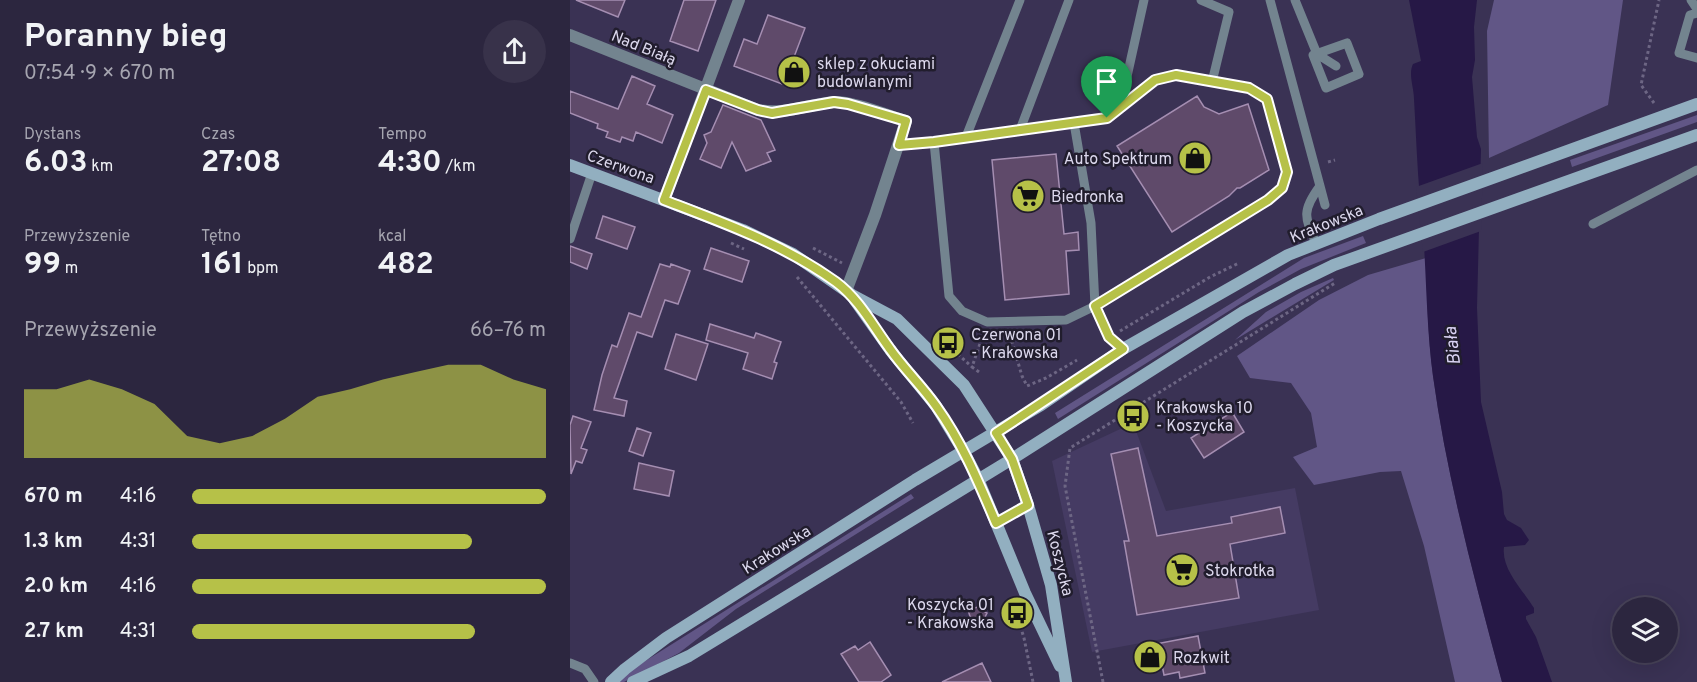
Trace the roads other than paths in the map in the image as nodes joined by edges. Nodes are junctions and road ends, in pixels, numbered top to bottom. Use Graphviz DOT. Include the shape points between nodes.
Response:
graph roads {
  1 [pos="739,0"];
  2 [pos="1020,0"];
  3 [pos="1070,0"];
  4 [pos="1144,0"];
  5 [pos="1201,0"];
  6 [pos="1267,0"];
  7 [pos="1295,0"];
  8 [pos="1691,0"];
  9 [pos="1697,11"];
  10 [pos="570,35"];
  11 [pos="1317,54"];
  12 [pos="1697,56"];
  13 [pos="1336,66"];
  14 [pos="1212,82"];
  15 [pos="706,90"];
  16 [pos="1697,104"];
  17 [pos="1120,108"];
  18 [pos="1074,123"];
  19 [pos="1020,130"];
  20 [pos="1697,135"];
  21 [pos="966,137"];
  22 [pos="934,142"];
  23 [pos="899,145"];
  24 [pos="570,165"];
  25 [pos="1697,170"];
  26 [pos="592,173"];
  27 [pos="1320,186"];
  28 [pos="664,200"];
  29 [pos="1325,205"];
  30 [pos="1593,224"];
  31 [pos="570,239"];
  32 [pos="1316,243"];
  33 [pos="849,293"];
  34 [pos="1095,306"];
  35 [pos="1123,349"];
  36 [pos="996,433"];
  37 [pos="964,452"];
  38 [pos="1012,459"];
  39 [pos="978,479"];
  40 [pos="570,663"];
  41 [pos="1064,681"];
  42 [pos="594,682"];
  43 [pos="611,682"];
  44 [pos="633,682"];
  1 -- 15 [label="street"];
  2 -- 21 [label="lane"];
  3 -- 19 [label="lane"];
  4 -- 17 [label="lane"];
  5 -- 14 [label="lane" via="1228,12"];
  6 -- 27 [label="lane"];
  7 -- 11 [label="lane"];
  8 -- 9 [label="lane"];
  9 -- 12 [label="lane" via="1690,15 1679,53"];
  10 -- 15 [label="street, Nad Białą"];
  11 -- 11 [label="lane" via="1347,43 1359,74 1326,88 1313,55"];
  11 -- 13 [label="lane"];
  14 -- 17 [label="lane" via="1176,75 1155,80"];
  14 -- 34 [label="lane" via="1249,88 1267,99 1287,172 1282,188"];
  15 -- 23 [label="street, Nad Białą" via="772,113 834,102 848,104 906,121"];
  15 -- 28 [label="street"];
  16 -- 32 [label="street, Krakowska"];
  17 -- 18 [label="lane" via="1107,118"];
  18 -- 19 [label="lane"];
  18 -- 34 [label="lane" via="1091,223"];
  19 -- 21 [label="lane"];
  20 -- 38 [label="street" via="1334,266 1295,284 1243,312"];
  21 -- 22 [label="lane"];
  22 -- 23 [label="lane"];
  22 -- 34 [label="lane" via="949,296 962,311 987,322 1066,320"];
  23 -- 33 [label="street"];
  24 -- 26 [label="street, Czerwona"];
  25 -- 30 [label="lane"];
  26 -- 28 [label="street, Czerwona"];
  26 -- 31 [label="lane"];
  27 -- 29 [label="lane"];
  27 -- 32 [label="lane" via="1307,206 1309,227"];
  28 -- 33 [label="street, Czerwona" via="793,254"];
  32 -- 35 [label="street, Krakowska"];
  33 -- 36 [label="street, Czerwona" via="897,319 964,385"];
  33 -- 37 [label="street, Czerwona" via="936,406"];
  34 -- 35 [label="lane" via="1109,337"];
  35 -- 36 [label="street, Krakowska"];
  36 -- 37 [label="street, Krakowska"];
  36 -- 38 [label="street"];
  37 -- 39 [label="street"];
  37 -- 43 [label="street, Krakowska" via="666,638"];
  38 -- 39 [label="street"];
  38 -- 41 [label="street, Koszycka" via="1051,585"];
  39 -- 41 [label="street, Koszycka"];
  39 -- 44 [label="street" via="689,656"];
  40 -- 42 [label="lane" via="585,669"];
}
